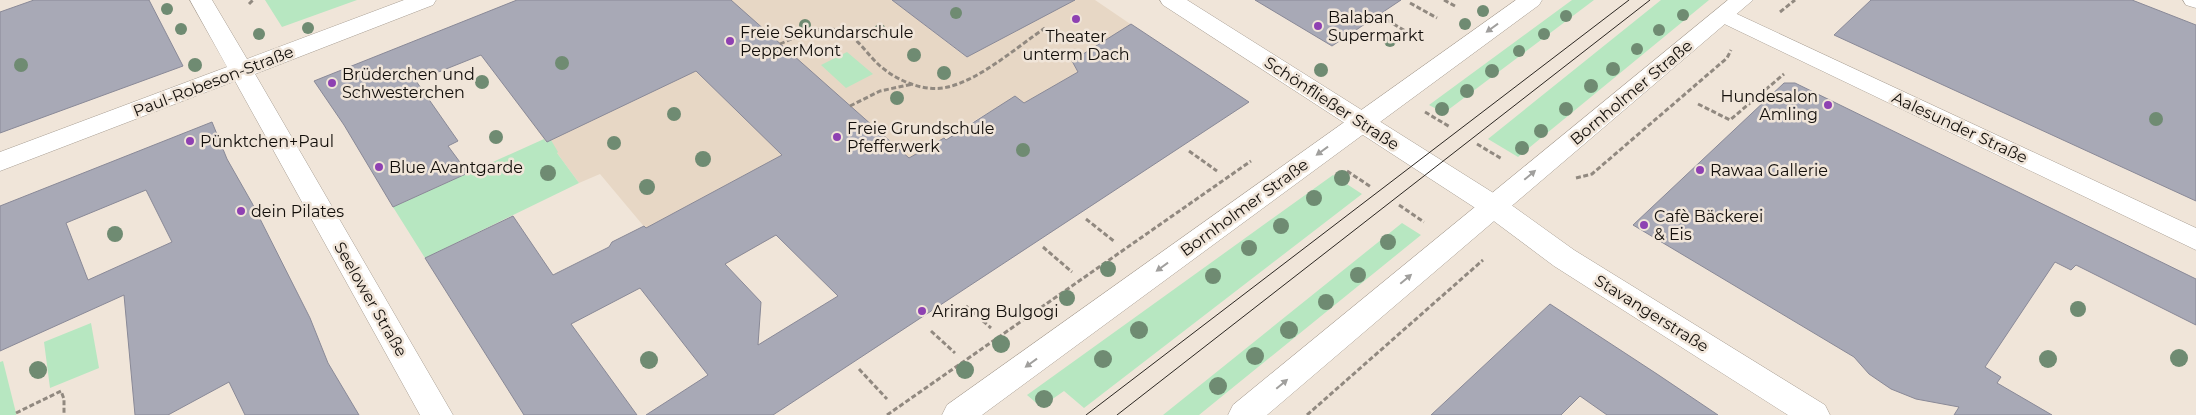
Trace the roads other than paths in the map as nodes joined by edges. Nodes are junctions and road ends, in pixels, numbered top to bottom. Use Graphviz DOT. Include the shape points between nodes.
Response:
graph roads {
  1 [pos="201,0"];
  2 [pos="425,0"];
  3 [pos="1171,0"];
  4 [pos="1531,0"];
  5 [pos="1733,8"];
  6 [pos="241,70"];
  7 [pos="1361,122"];
  8 [pos="0,162"];
  9 [pos="1493,206"];
  10 [pos="2196,240"];
  11 [pos="437,415"];
  12 [pos="958,415"];
  13 [pos="1244,415"];
  14 [pos="1814,415"];
  1 -- 6 [label="street, Seelower Straße"];
  2 -- 6 [label="street, Paul-Robeson-Straße"];
  3 -- 7 [label="street, Schönfließer Straße"];
  4 -- 7 [label="street, Bornholmer Straße, one-way"];
  9 -- 5 [label="street, Bornholmer Straße, one-way"];
  5 -- 10 [label="street, Aalesunder Straße" via="1752,29"];
  6 -- 8 [label="street, Paul-Robeson-Straße"];
  6 -- 11 [label="street, Seelower Straße"];
  7 -- 9 [label="street, Schönfließer Straße"];
  7 -- 12 [label="street, Bornholmer Straße, one-way"];
  13 -- 9 [label="street, Bornholmer Straße, one-way"];
  9 -- 14 [label="street, Stavangerstraße" via="1564,258"];
}
